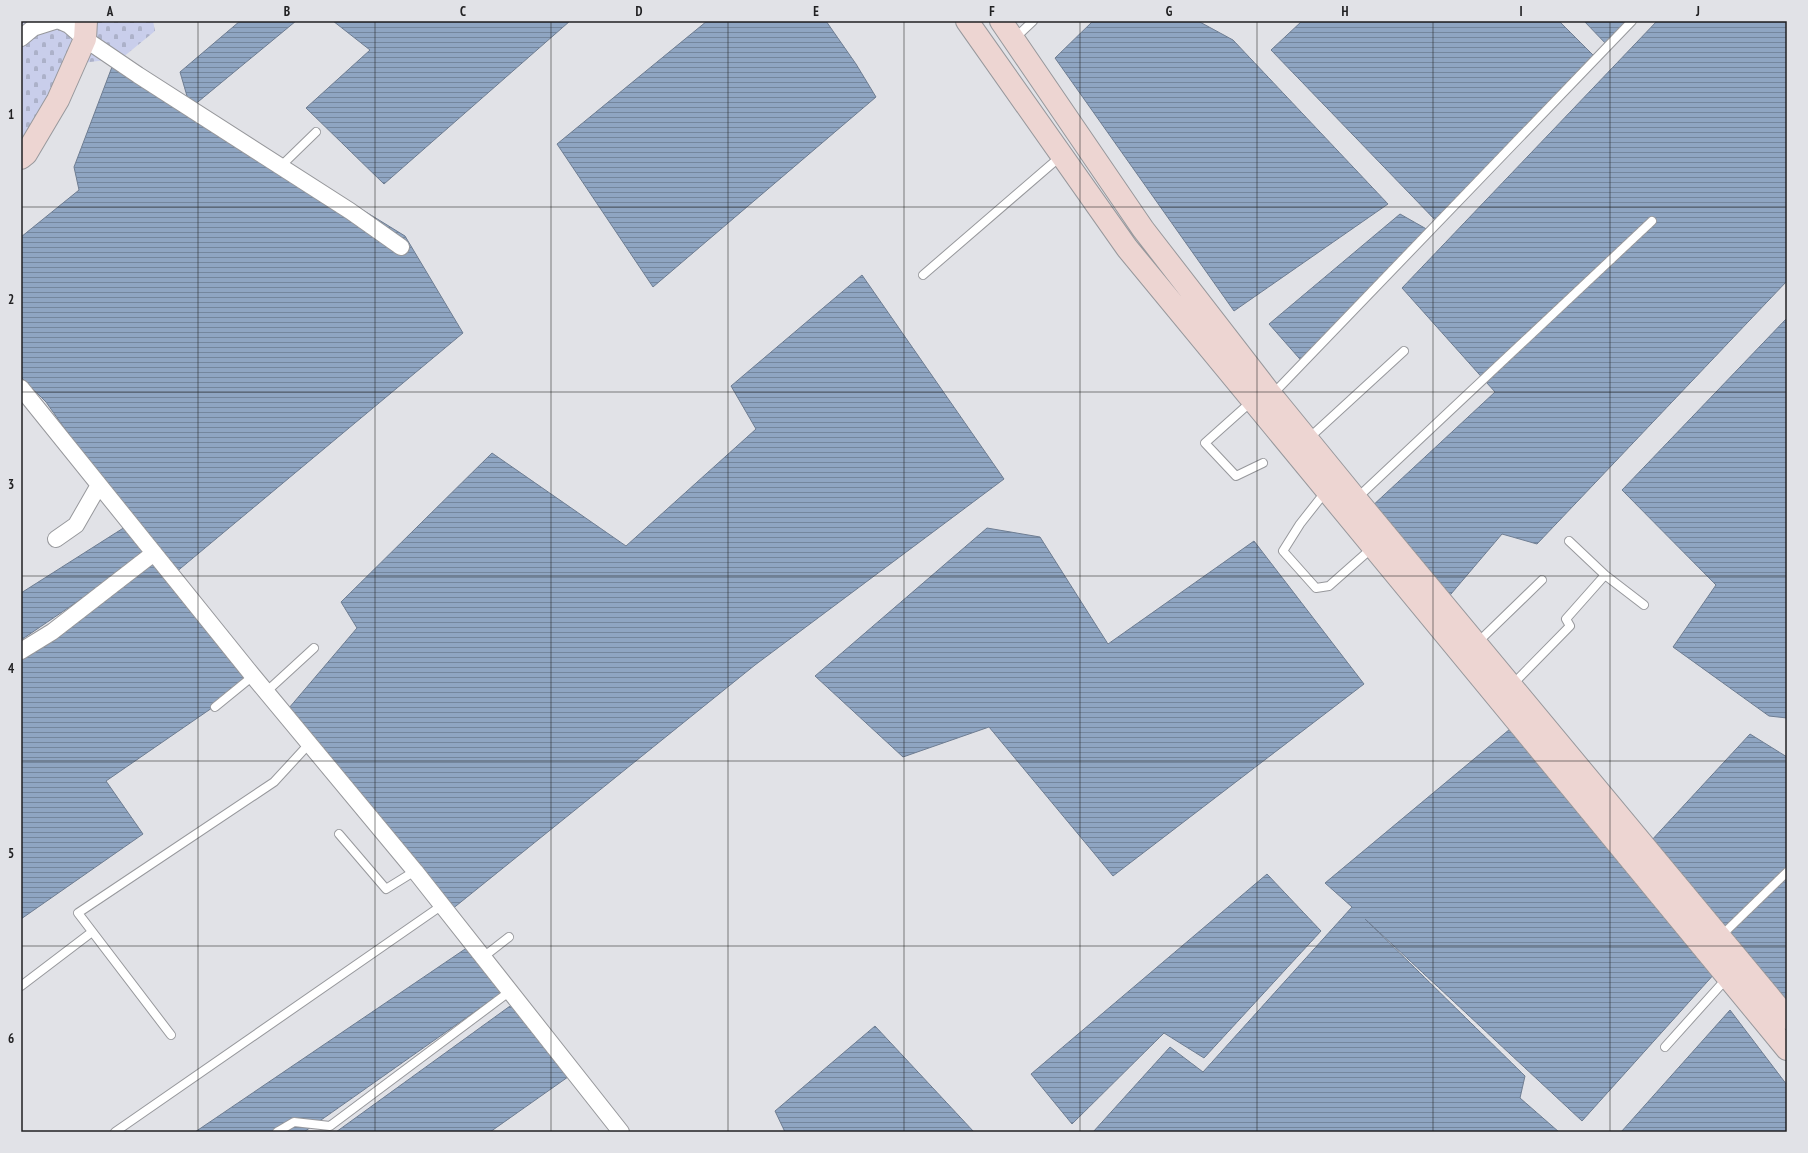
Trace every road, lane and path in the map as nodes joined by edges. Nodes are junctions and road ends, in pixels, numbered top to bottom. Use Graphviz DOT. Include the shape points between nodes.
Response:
graph roads {
  1 [pos="55,21"];
  2 [pos="60,21"];
  3 [pos="968,21"];
  4 [pos="1001,21"];
  5 [pos="1033,21"];
  6 [pos="1632,21"];
  7 [pos="85,30"];
  8 [pos="21,38"];
  9 [pos="1014,40"];
  10 [pos="316,132"];
  11 [pos="1062,156"];
  12 [pos="21,158"];
  13 [pos="281,166"];
  14 [pos="1652,221"];
  15 [pos="401,247"];
  16 [pos="923,275"];
  17 [pos="1404,351"];
  18 [pos="21,388"];
  19 [pos="1262,398"];
  20 [pos="1308,440"];
  21 [pos="1263,463"];
  22 [pos="99,485"];
  23 [pos="1327,490"];
  24 [pos="1356,499"];
  25 [pos="56,538"];
  26 [pos="1569,541"];
  27 [pos="1373,547"];
  28 [pos="154,554"];
  29 [pos="1605,575"];
  30 [pos="1542,580"];
  31 [pos="1644,605"];
  32 [pos="1477,644"];
  33 [pos="314,648"];
  34 [pos="21,651"];
  35 [pos="253,676"];
  36 [pos="1511,685"];
  37 [pos="266,692"];
  38 [pos="215,707"];
  39 [pos="309,744"];
  40 [pos="339,834"];
  41 [pos="415,871"];
  42 [pos="1787,872"];
  43 [pos="441,906"];
  44 [pos="92,932"];
  45 [pos="509,937"];
  46 [pos="1713,944"];
  47 [pos="482,958"];
  48 [pos="1728,977"];
  49 [pos="21,986"];
  50 [pos="509,992"];
  51 [pos="1787,1018"];
  52 [pos="171,1036"];
  53 [pos="1665,1047"];
  54 [pos="1787,1049"];
  55 [pos="616,1131"];
  56 [pos="115,1132"];
  57 [pos="277,1132"];
  1 -- 8 [label="street" via="33,28"];
  2 -- 7 [label="street"];
  3 -- 11 [label="street"];
  4 -- 9 [label="street"];
  5 -- 9 [label="lane"];
  6 -- 19 [label="lane"];
  7 -- 12 [label="street" via="58,100 26,154"];
  7 -- 13 [label="street"];
  9 -- 19 [label="street"];
  10 -- 13 [label="lane"];
  11 -- 16 [label="lane"];
  11 -- 19 [label="street" via="1127,248"];
  13 -- 15 [label="street"];
  14 -- 24 [label="lane"];
  17 -- 20 [label="lane"];
  18 -- 22 [label="street"];
  19 -- 20 [label="street"];
  19 -- 21 [label="lane" via="1205,443 1236,476"];
  19 -- 23 [label="street"];
  20 -- 24 [label="street"];
  22 -- 25 [label="street" via="76,525"];
  22 -- 28 [label="street"];
  23 -- 27 [label="street"];
  23 -- 27 [label="lane" via="1300,524 1283,551 1316,588 1328,586"];
  24 -- 32 [label="street"];
  26 -- 29 [label="lane"];
  27 -- 46 [label="street"];
  28 -- 34 [label="street" via="52,632"];
  28 -- 35 [label="street"];
  29 -- 31 [label="lane"];
  29 -- 36 [label="lane" via="1566,619 1570,626"];
  30 -- 32 [label="lane"];
  32 -- 36 [label="street"];
  33 -- 37 [label="lane"];
  35 -- 37 [label="street"];
  35 -- 38 [label="lane"];
  36 -- 46 [label="street"];
  37 -- 39 [label="street"];
  39 -- 41 [label="street"];
  39 -- 44 [label="lane" via="274,782 78,913"];
  40 -- 41 [label="lane" via="386,889"];
  41 -- 43 [label="street"];
  42 -- 46 [label="lane"];
  43 -- 47 [label="street"];
  43 -- 56 [label="lane"];
  44 -- 49 [label="lane"];
  44 -- 52 [label="lane"];
  45 -- 47 [label="lane"];
  46 -- 48 [label="street"];
  46 -- 51 [label="street"];
  47 -- 50 [label="street"];
  48 -- 53 [label="lane"];
  48 -- 54 [label="street"];
  50 -- 55 [label="street"];
  50 -- 57 [label="lane" via="330,1126 294,1122"];
}
